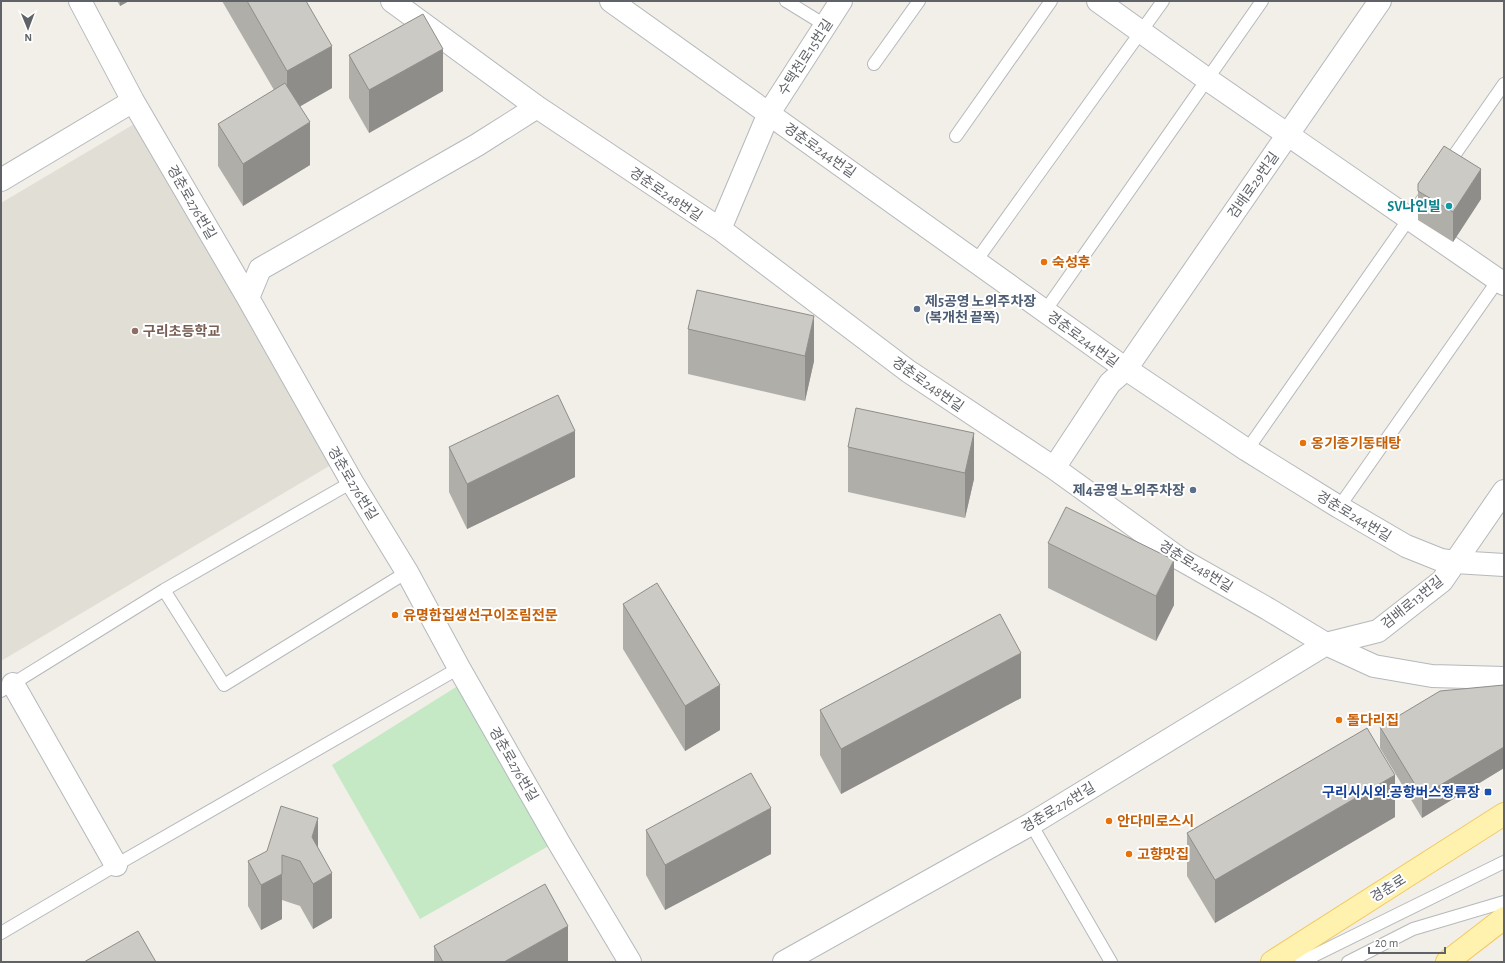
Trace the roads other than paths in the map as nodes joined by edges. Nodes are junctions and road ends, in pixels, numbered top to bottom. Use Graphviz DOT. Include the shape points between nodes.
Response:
graph roads {
  1 [pos="80,1"];
  2 [pos="392,1"];
  3 [pos="611,1"];
  4 [pos="786,1"];
  5 [pos="841,1"];
  6 [pos="919,1"];
  7 [pos="1052,1"];
  8 [pos="1098,1"];
  9 [pos="1163,1"];
  10 [pos="1262,1"];
  11 [pos="1380,1"];
  12 [pos="825,25"];
  13 [pos="1141,32"];
  14 [pos="874,64"];
  15 [pos="1207,79"];
  16 [pos="1504,84"];
  17 [pos="133,101"];
  18 [pos="537,107"];
  19 [pos="769,113"];
  20 [pos="1289,134"];
  21 [pos="956,136"];
  22 [pos="1441,174"];
  23 [pos="1,180"];
  24 [pos="1432,187"];
  25 [pos="1409,219"];
  26 [pos="720,229"];
  27 [pos="976,261"];
  28 [pos="1502,278"];
  29 [pos="248,298"];
  30 [pos="1045,311"];
  31 [pos="1126,369"];
  32 [pos="1248,450"];
  33 [pos="1054,468"];
  34 [pos="352,482"];
  35 [pos="1504,491"];
  36 [pos="1339,507"];
  37 [pos="1455,562"];
  38 [pos="1504,565"];
  39 [pos="408,572"];
  40 [pos="164,590"];
  41 [pos="1326,644"];
  42 [pos="459,668"];
  43 [pos="1504,678"];
  44 [pos="7,687"];
  45 [pos="1504,814"];
  46 [pos="1031,824"];
  47 [pos="1504,862"];
  48 [pos="116,864"];
  49 [pos="1504,902"];
  50 [pos="1504,918"];
  51 [pos="1,933"];
  52 [pos="630,962"];
  53 [pos="784,962"];
  54 [pos="1111,962"];
  55 [pos="1272,962"];
  56 [pos="1301,962"];
  57 [pos="1348,962"];
  58 [pos="1447,962"];
  1 -- 17 [label="street, 경춘로276번길"];
  2 -- 18 [label="street, 경춘로248번길"];
  3 -- 19 [label="street, 경춘로244번길"];
  4 -- 12 [label="lane"];
  5 -- 12 [label="street, 수택천로15번길"];
  6 -- 14 [label="lane"];
  7 -- 21 [label="lane"];
  8 -- 13 [label="street"];
  9 -- 13 [label="lane"];
  10 -- 15 [label="lane"];
  11 -- 20 [label="street, 검배로29번길"];
  12 -- 19 [label="street, 수택천로15번길"];
  13 -- 15 [label="street"];
  13 -- 27 [label="lane"];
  15 -- 20 [label="street"];
  15 -- 30 [label="lane"];
  16 -- 22 [label="lane"];
  17 -- 23 [label="street"];
  17 -- 29 [label="street, 경춘로276번길"];
  18 -- 26 [label="street, 경춘로248번길"];
  18 -- 29 [label="street" via="477,145 260,269"];
  19 -- 26 [label="street, 수택천로15번길"];
  19 -- 27 [label="street, 경춘로244번길"];
  20 -- 25 [label="street"];
  20 -- 31 [label="street, 검배로29번길"];
  24 -- 25 [label="lane"];
  25 -- 28 [label="street"];
  25 -- 32 [label="lane"];
  26 -- 33 [label="street, 경춘로248번길" via="908,371"];
  27 -- 30 [label="street, 경춘로244번길"];
  28 -- 36 [label="lane"];
  29 -- 34 [label="street, 경춘로276번길"];
  30 -- 31 [label="street, 경춘로244번길"];
  31 -- 32 [label="street, 경춘로244번길"];
  31 -- 33 [label="street, 검배로29번길" via="1110,383"];
  32 -- 36 [label="street, 경춘로244번길"];
  33 -- 41 [label="street, 경춘로248번길" via="1180,559"];
  34 -- 39 [label="street, 경춘로276번길"];
  34 -- 40 [label="lane"];
  35 -- 37 [label="street, 검배로13번길"];
  36 -- 37 [label="street, 경춘로244번길" via="1406,546 1441,560"];
  37 -- 38 [label="street, 경춘로244번길"];
  37 -- 41 [label="street, 검배로13번길" via="1442,581 1378,631"];
  39 -- 40 [label="lane" via="224,684"];
  39 -- 42 [label="street, 경춘로276번길"];
  40 -- 44 [label="lane"];
  41 -- 43 [label="street, 경춘로248번길" via="1374,666 1432,676"];
  41 -- 46 [label="street, 경춘로276번길"];
  42 -- 48 [label="lane"];
  42 -- 52 [label="street, 경춘로276번길"];
  44 -- 48 [label="street"];
  45 -- 55 [label="main road, 경춘로"];
  46 -- 53 [label="street, 경춘로276번길"];
  46 -- 54 [label="lane"];
  47 -- 56 [label="lane"];
  48 -- 51 [label="lane"];
  49 -- 57 [label="lane" via="1413,929"];
  50 -- 58 [label="main road"];
}
